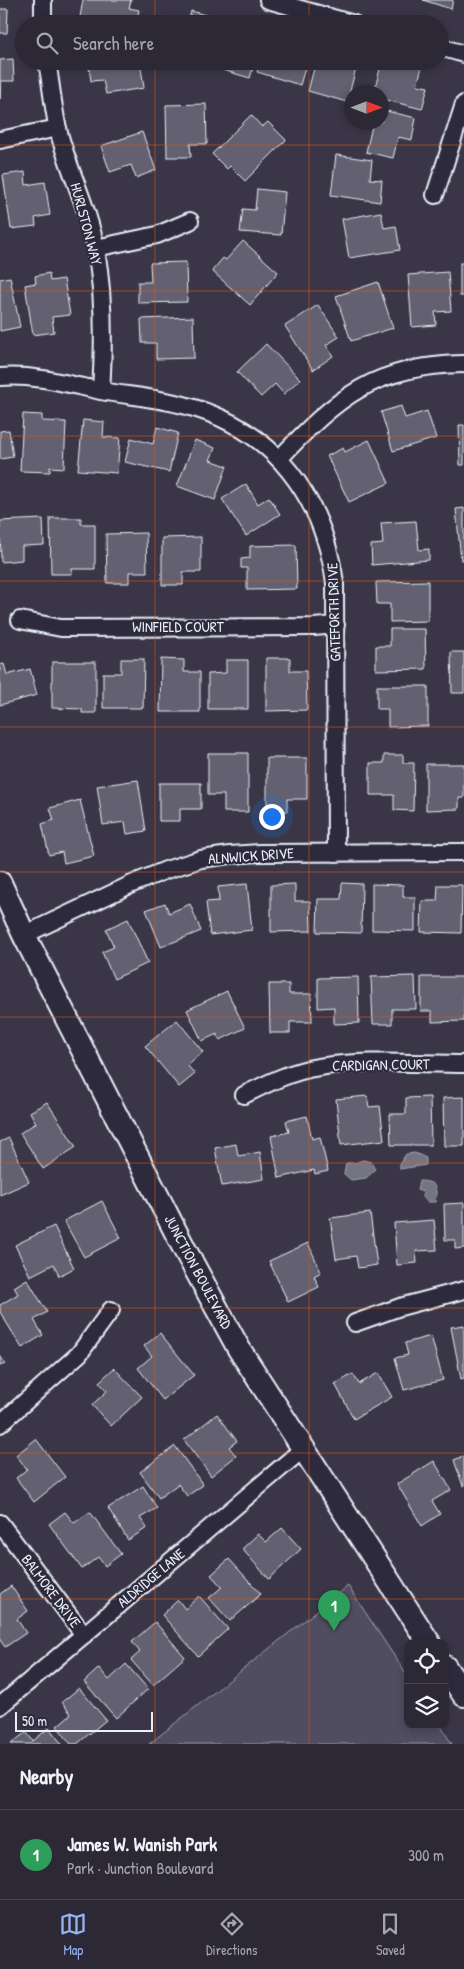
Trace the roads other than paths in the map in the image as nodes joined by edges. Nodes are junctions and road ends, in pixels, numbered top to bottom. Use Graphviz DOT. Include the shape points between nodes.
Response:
graph roads {
  1 [pos="43,0"];
  2 [pos="268,0"];
  3 [pos="43,15"];
  4 [pos="322,15"];
  5 [pos="449,50"];
  6 [pos="464,54"];
  7 [pos="48,70"];
  8 [pos="464,104"];
  9 [pos="58,128"];
  10 [pos="0,140"];
  11 [pos="435,195"];
  12 [pos="190,221"];
  13 [pos="96,248"];
  14 [pos="464,364"];
  15 [pos="0,377"];
  16 [pos="101,391"];
  17 [pos="279,459"];
  18 [pos="20,620"];
  19 [pos="336,625"];
  20 [pos="464,852"];
  21 [pos="336,853"];
  22 [pos="0,883"];
  23 [pos="24,935"];
  24 [pos="464,1064"];
  25 [pos="244,1095"];
  26 [pos="464,1290"];
  27 [pos="111,1310"];
  28 [pos="355,1323"];
  29 [pos="0,1424"];
  30 [pos="302,1449"];
  31 [pos="0,1523"];
  32 [pos="84,1634"];
  33 [pos="426,1639"];
  34 [pos="449,1673"];
  35 [pos="464,1695"];
  36 [pos="0,1706"];
  1 -- 3 [label="street"];
  2 -- 4 [label="street"];
  5 -- 6 [label="street"];
  7 -- 9 [label="street, HURLSTON WAY"];
  8 -- 11 [label="street"];
  9 -- 10 [label="street"];
  9 -- 13 [label="street, HURLSTON WAY"];
  12 -- 13 [label="street" via="157,235"];
  13 -- 16 [label="street, HURLSTON WAY" via="103,361"];
  14 -- 17 [label="street" via="392,373 363,386 335,404"];
  15 -- 16 [label="street, GATEFORTH DRIVE" via="60,382"];
  16 -- 17 [label="street, GATEFORTH DRIVE" via="188,406 221,418"];
  17 -- 19 [label="street, GATEFORTH DRIVE" via="301,485 328,546 335,583"];
  18 -- 19 [label="street, WINFIELD COURT" via="61,628"];
  19 -- 21 [label="street, GATEFORTH DRIVE"];
  20 -- 21 [label="street, ALNWICK DRIVE"];
  21 -- 23 [label="street, ALNWICK DRIVE" via="230,854 202,859 132,884"];
  22 -- 23 [label="main road, JUNCTION BOULEVARD"];
  23 -- 30 [label="main road, JUNCTION BOULEVARD" via="239,1349"];
  24 -- 25 [label="street, CARDIGAN COURT" via="361,1063 318,1067 278,1078"];
  26 -- 28 [label="street"];
  27 -- 29 [label="street" via="79,1354"];
  30 -- 32 [label="street, ALDRIDGE LANE"];
  30 -- 33 [label="main road, JUNCTION BOULEVARD"];
  31 -- 32 [label="street, BALMORE DRIVE"];
  32 -- 36 [label="street, ALDRIDGE LANE"];
  34 -- 35 [label="main road"];
}
